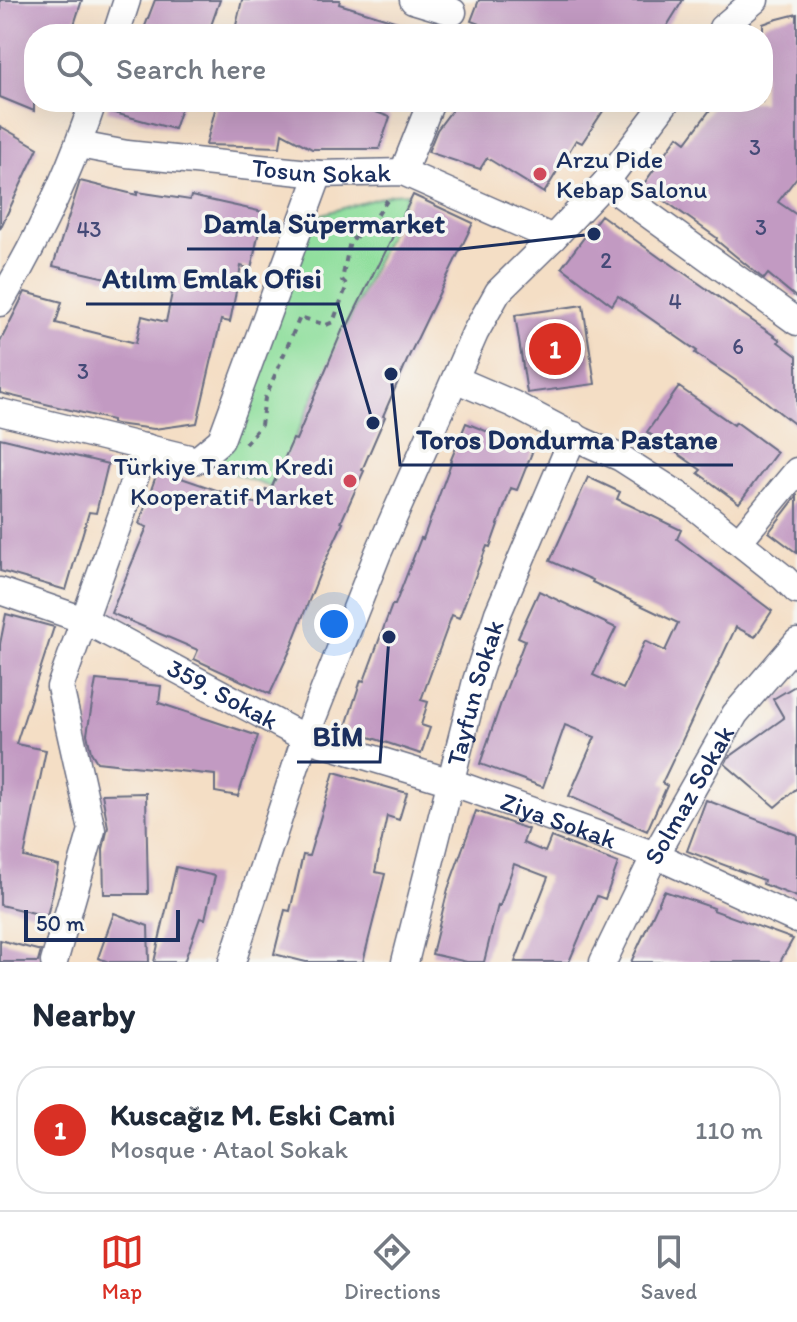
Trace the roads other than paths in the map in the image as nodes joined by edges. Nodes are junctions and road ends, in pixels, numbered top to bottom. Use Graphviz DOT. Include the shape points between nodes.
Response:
graph roads {
  1 [pos="127,0"];
  2 [pos="413,0"];
  3 [pos="741,0"];
  4 [pos="755,0"];
  5 [pos="452,15"];
  6 [pos="119,24"];
  7 [pos="724,24"];
  8 [pos="727,24"];
  9 [pos="90,112"];
  10 [pos="427,112"];
  11 [pos="658,112"];
  12 [pos="79,145"];
  13 [pos="319,174"];
  14 [pos="398,183"];
  15 [pos="605,183"];
  16 [pos="553,238"];
  17 [pos="11,262"];
  18 [pos="0,303"];
  19 [pos="797,322"];
  20 [pos="455,379"];
  21 [pos="0,412"];
  22 [pos="574,435"];
  23 [pos="146,447"];
  24 [pos="797,471"];
  25 [pos="739,541"];
  26 [pos="0,591"];
  27 [pos="797,591"];
  28 [pos="84,620"];
  29 [pos="797,642"];
  30 [pos="305,738"];
  31 [pos="451,782"];
  32 [pos="655,855"];
  33 [pos="797,920"];
  34 [pos="54,962"];
  35 [pos="232,962"];
  36 [pos="405,962"];
  37 [pos="603,962"];
  1 -- 6 [label="street"];
  2 -- 5 [label="street"];
  3 -- 7 [label="street"];
  4 -- 8 [label="street"];
  9 -- 12 [label="street"];
  10 -- 14 [label="street"];
  11 -- 15 [label="street"];
  12 -- 13 [label="street, Tosun Sokak"];
  12 -- 17 [label="street"];
  13 -- 14 [label="street, Tosun Sokak"];
  13 -- 23 [label="street" via="221,440 197,460"];
  14 -- 16 [label="street, Tosun Sokak"];
  15 -- 16 [label="street"];
  15 -- 19 [label="street"];
  16 -- 20 [label="street" via="498,292"];
  17 -- 18 [label="street"];
  20 -- 22 [label="street"];
  20 -- 30 [label="street"];
  21 -- 23 [label="street"];
  22 -- 25 [label="street" via="659,482"];
  22 -- 31 [label="street, Tayfun Sokak" via="498,613"];
  23 -- 28 [label="street"];
  24 -- 25 [label="street"];
  25 -- 27 [label="street"];
  26 -- 28 [label="street, 359. Sokak"];
  28 -- 30 [label="street, 359. Sokak"];
  28 -- 34 [label="street" via="60,687 92,830"];
  29 -- 32 [label="street, Solmaz Sokak" via="735,714"];
  30 -- 31 [label="street, 359. Sokak"];
  30 -- 35 [label="street"];
  31 -- 32 [label="street, Ziya Sokak"];
  31 -- 36 [label="street, Tayfun Sokak"];
  32 -- 33 [label="street, Ziya Sokak"];
  32 -- 37 [label="street, Solmaz Sokak"];
}
